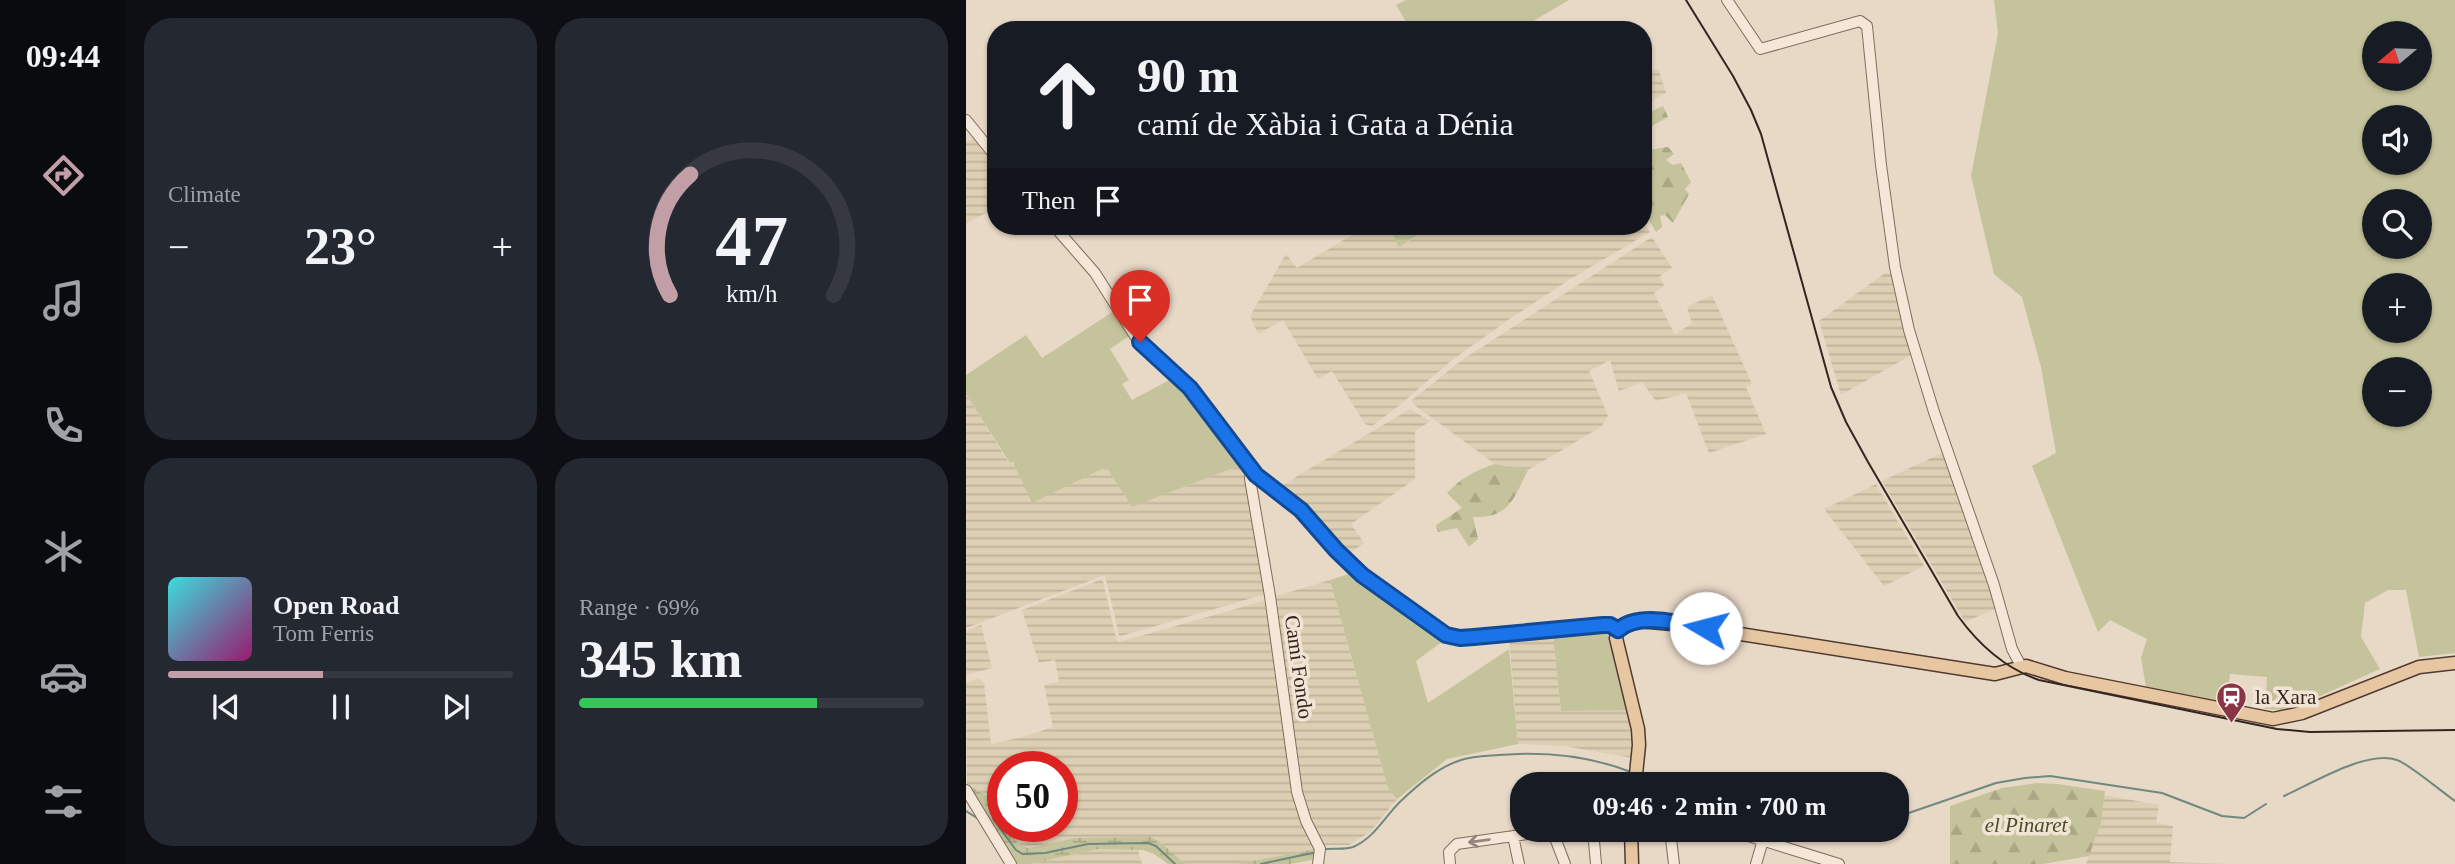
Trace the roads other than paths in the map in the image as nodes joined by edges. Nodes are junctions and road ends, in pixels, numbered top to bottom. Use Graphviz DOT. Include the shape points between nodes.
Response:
graph roads {
  1 [pos="1727,0"];
  2 [pos="966,120"];
  3 [pos="987,146"];
  4 [pos="1062,235"];
  5 [pos="1251,470"];
  6 [pos="1618,630"];
  7 [pos="2455,663"];
  8 [pos="2021,666"];
  9 [pos="1636,772"];
  10 [pos="966,790"];
  11 [pos="1510,836"];
  12 [pos="1514,842"];
  13 [pos="1558,842"];
  14 [pos="1594,842"];
  15 [pos="1631,842"];
  16 [pos="1671,842"];
  17 [pos="1762,842"];
  18 [pos="1772,842"];
  19 [pos="1011,864"];
  20 [pos="1318,864"];
  21 [pos="1450,864"];
  22 [pos="1519,864"];
  23 [pos="1565,864"];
  24 [pos="1596,864"];
  25 [pos="1632,864"];
  26 [pos="1674,864"];
  27 [pos="1756,864"];
  28 [pos="1839,864"];
  1 -- 8 [label="street" via="1760,49 1860,21 1867,26 1895,267 1909,330"];
  2 -- 3 [label="street"];
  4 -- 5 [label="street" via="1095,273 1135,336 1190,388"];
  5 -- 6 [label="street" via="1301,510 1362,575 1446,635 1460,638 1603,625"];
  5 -- 20 [label="street, Camí Fondo" via="1297,792 1321,849"];
  6 -- 8 [label="main road" via="1633,622 1662,622 1995,674"];
  6 -- 9 [label="main road" via="1618,652 1638,729"];
  7 -- 8 [label="main road" via="2419,667 2283,719"];
  10 -- 19 [label="street"];
  11 -- 21 [label="street, one-way" via="1457,844 1448,855"];
  12 -- 22 [label="street"];
  13 -- 23 [label="street"];
  14 -- 24 [label="street"];
  15 -- 25 [label="main road"];
  16 -- 26 [label="street"];
  17 -- 27 [label="street"];
  18 -- 28 [label="street"];
}
